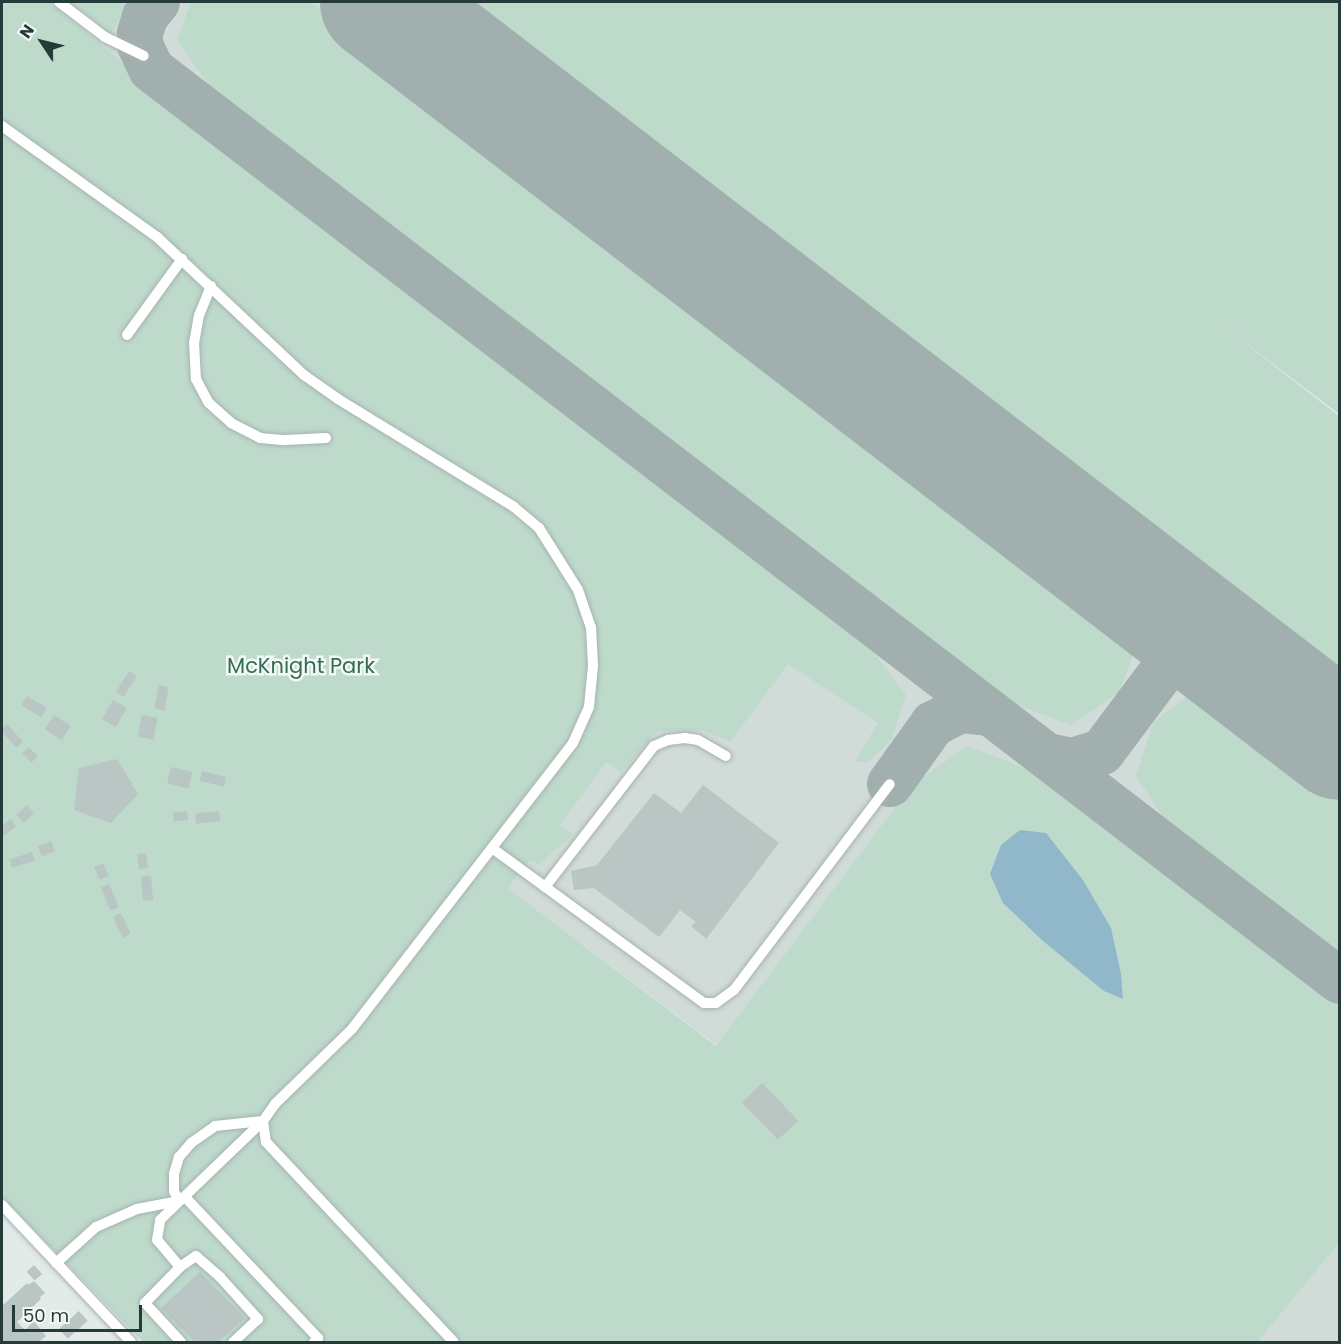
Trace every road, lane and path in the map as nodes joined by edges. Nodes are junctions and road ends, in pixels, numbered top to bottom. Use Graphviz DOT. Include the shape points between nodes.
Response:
graph roads {
  1 [pos="59,2"];
  2 [pos="144,56"];
  3 [pos="2,126"];
  4 [pos="182,259"];
  5 [pos="211,286"];
  6 [pos="127,335"];
  7 [pos="326,438"];
  8 [pos="726,756"];
  9 [pos="890,784"];
  10 [pos="492,848"];
  11 [pos="544,886"];
  12 [pos="263,1121"];
  13 [pos="182,1199"];
  14 [pos="2,1205"];
  15 [pos="56,1263"];
  16 [pos="180,1267"];
  17 [pos="131,1342"];
  18 [pos="181,1342"];
  19 [pos="233,1342"];
  20 [pos="314,1342"];
  21 [pos="453,1342"];
  1 -- 2 [label="lane" via="105,37"];
  3 -- 4 [label="lane" via="148,230"];
  4 -- 5 [label="lane"];
  4 -- 6 [label="lane"];
  5 -- 7 [label="lane" via="199,315 194,342 196,379 209,404 231,423 260,438"];
  5 -- 10 [label="lane" via="304,375 514,507 539,528 578,590 591,627 589,707 573,743"];
  8 -- 11 [label="lane" via="698,740 686,738 654,746"];
  9 -- 11 [label="lane" via="734,990 716,1003 704,1003"];
  10 -- 11 [label="lane"];
  10 -- 12 [label="lane" via="352,1029"];
  12 -- 13 [label="lane"];
  12 -- 13 [label="lane" via="215,1126 191,1143 179,1157 174,1174 174,1191"];
  12 -- 21 [label="lane" via="266,1142"];
  13 -- 15 [label="lane" via="137,1209 96,1227"];
  13 -- 16 [label="lane" via="160,1220 157,1240"];
  13 -- 20 [label="lane" via="318,1338"];
  14 -- 15 [label="lane"];
  15 -- 17 [label="lane"];
  16 -- 18 [label="lane" via="145,1303"];
  16 -- 19 [label="lane" via="196,1256 220,1276 258,1319"];
}
